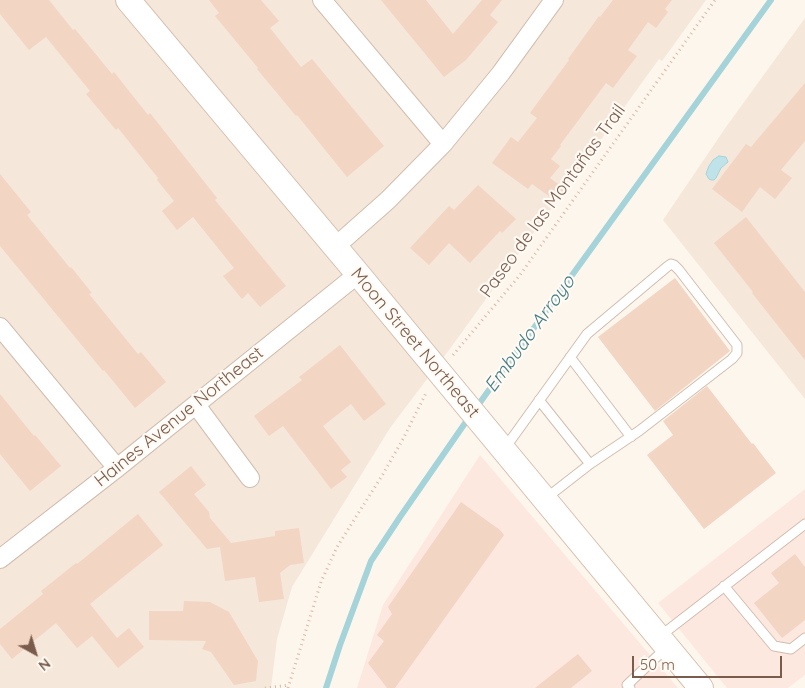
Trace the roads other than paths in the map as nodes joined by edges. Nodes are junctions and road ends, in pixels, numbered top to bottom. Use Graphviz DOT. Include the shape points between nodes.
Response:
graph roads {
  1 [pos="128,0"];
  2 [pos="322,0"];
  3 [pos="554,0"];
  4 [pos="443,144"];
  5 [pos="335,248"];
  6 [pos="358,274"];
  7 [pos="0,327"];
  8 [pos="570,357"];
  9 [pos="539,400"];
  10 [pos="196,405"];
  11 [pos="631,437"];
  12 [pos="497,441"];
  13 [pos="590,464"];
  14 [pos="117,468"];
  15 [pos="250,478"];
  16 [pos="545,500"];
  17 [pos="805,524"];
  18 [pos="0,559"];
  19 [pos="724,586"];
  20 [pos="805,638"];
  21 [pos="663,642"];
  22 [pos="630,688"];
  23 [pos="701,688"];
  1 -- 5 [label="street, Moon Street Northeast"];
  2 -- 4 [label="street"];
  3 -- 4 [label="street" via="502,73"];
  4 -- 5 [label="street"];
  5 -- 6 [label="street, Moon Street Northeast"];
  6 -- 10 [label="street, Haines Avenue Northeast"];
  6 -- 12 [label="street, Moon Street Northeast"];
  7 -- 14 [label="street"];
  8 -- 9 [label="lane"];
  8 -- 11 [label="lane"];
  8 -- 11 [label="lane" via="587,334 671,264 722,325 737,345 737,353 732,360"];
  9 -- 12 [label="lane"];
  9 -- 13 [label="lane"];
  10 -- 14 [label="street, Haines Avenue Northeast"];
  10 -- 15 [label="street"];
  11 -- 13 [label="lane"];
  12 -- 16 [label="street, Moon Street Northeast"];
  13 -- 16 [label="lane"];
  14 -- 18 [label="street, Haines Avenue Northeast"];
  16 -- 21 [label="street, Moon Street Northeast"];
  17 -- 19 [label="lane"];
  19 -- 20 [label="lane" via="774,646 791,649"];
  19 -- 21 [label="lane"];
  21 -- 22 [label="lane" via="627,685"];
  21 -- 23 [label="street, Moon Street Northeast"];
}
